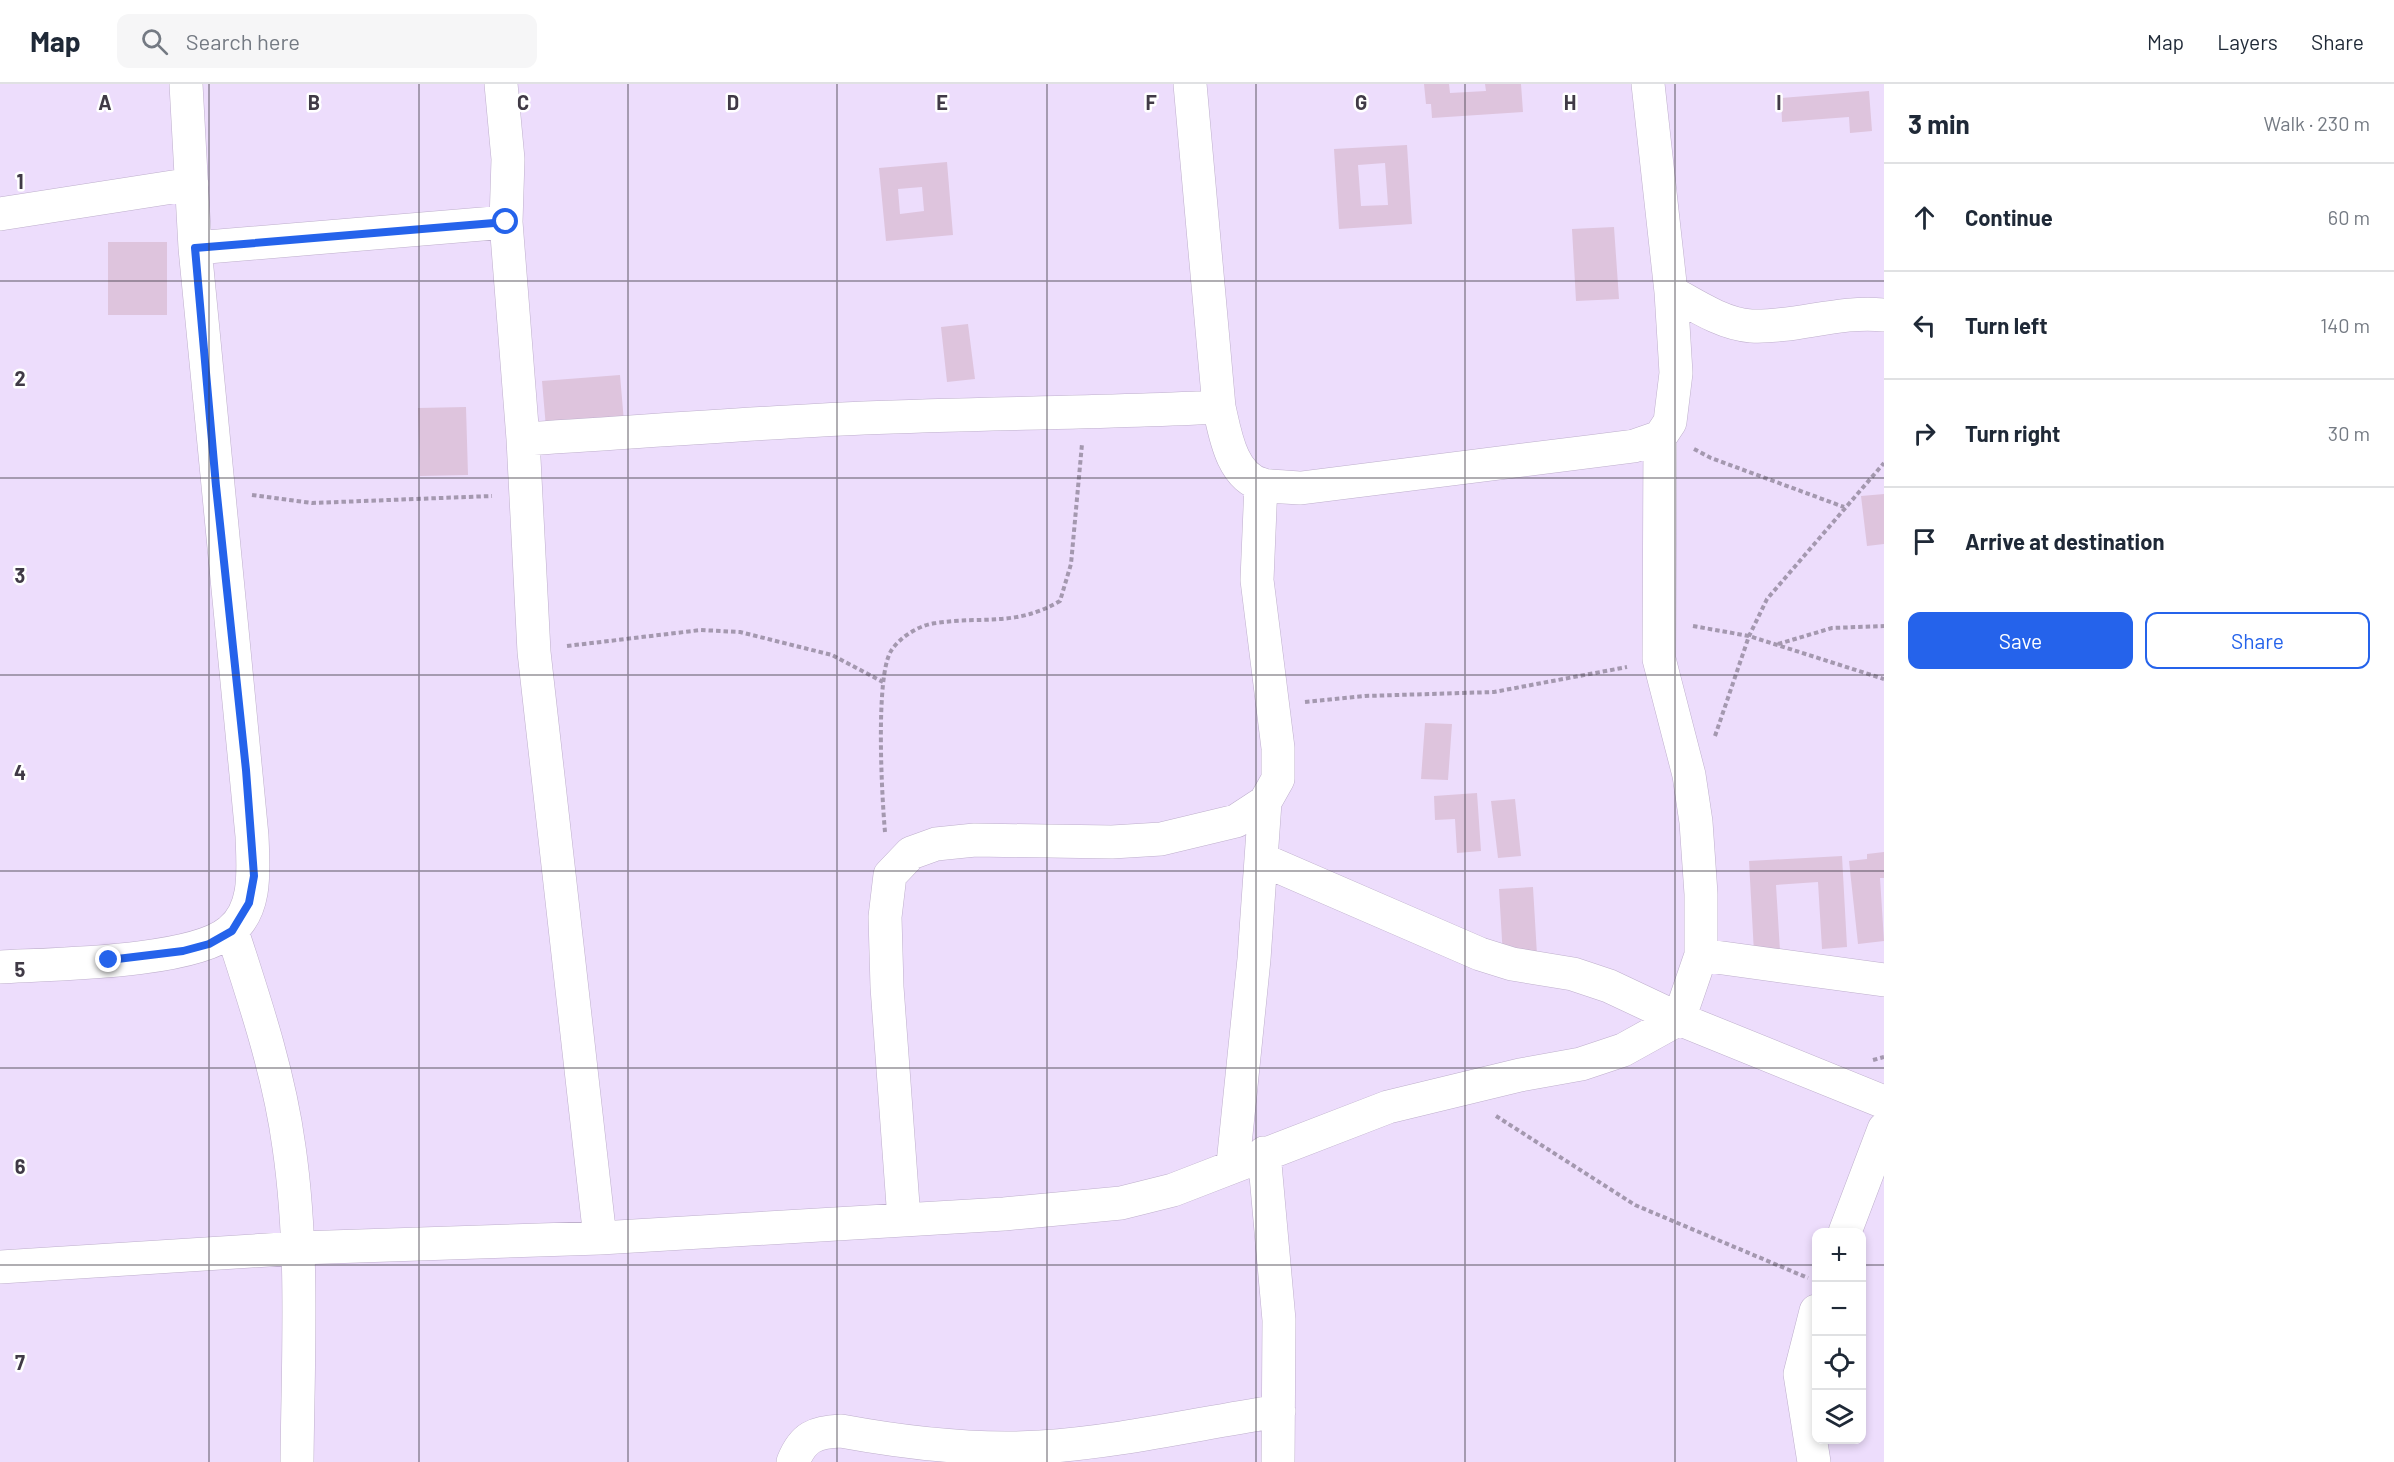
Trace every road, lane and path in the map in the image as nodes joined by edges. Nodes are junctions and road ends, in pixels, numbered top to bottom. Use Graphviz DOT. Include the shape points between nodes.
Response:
graph roads {
  1 [pos="186,84"];
  2 [pos="501,84"];
  3 [pos="1190,84"];
  4 [pos="1648,84"];
  5 [pos="192,184"];
  6 [pos="0,214"];
  7 [pos="506,222"];
  8 [pos="195,248"];
  9 [pos="1671,292"];
  10 [pos="1884,315"];
  11 [pos="1219,407"];
  12 [pos="1085,414"];
  13 [pos="1662,433"];
  14 [pos="523,439"];
  15 [pos="1884,463"];
  16 [pos="1261,484"];
  17 [pos="216,486"];
  18 [pos="527,494"];
  19 [pos="1844,507"];
  20 [pos="1659,622"];
  21 [pos="1884,626"];
  22 [pos="1749,636"];
  23 [pos="1777,644"];
  24 [pos="534,651"];
  25 [pos="1659,659"];
  26 [pos="1884,679"];
  27 [pos="883,682"];
  28 [pos="1271,705"];
  29 [pos="1713,741"];
  30 [pos="1265,802"];
  31 [pos="1263,860"];
  32 [pos="890,875"];
  33 [pos="232,931"];
  34 [pos="1701,955"];
  35 [pos="0,967"];
  36 [pos="1884,980"];
  37 [pos="1679,1019"];
  38 [pos="1456,1091"];
  39 [pos="1884,1102"];
  40 [pos="1884,1129"];
  41 [pos="1264,1153"];
  42 [pos="1233,1164"];
  43 [pos="904,1219"];
  44 [pos="1847,1228"];
  45 [pos="600,1238"];
  46 [pos="299,1248"];
  47 [pos="0,1267"];
  48 [pos="1812,1280"];
  49 [pos="1812,1327"];
  50 [pos="1279,1411"];
  51 [pos="297,1462"];
  52 [pos="793,1462"];
  53 [pos="1278,1462"];
  54 [pos="1814,1462"];
  1 -- 5 [label="street"];
  2 -- 7 [label="street" via="508,159"];
  3 -- 11 [label="street"];
  4 -- 9 [label="street"];
  5 -- 6 [label="street"];
  5 -- 8 [label="street"];
  7 -- 8 [label="street"];
  7 -- 14 [label="street"];
  8 -- 17 [label="street"];
  9 -- 10 [label="street" via="1710,314 1752,326 1862,312"];
  9 -- 13 [label="street" via="1676,374 1670,422"];
  11 -- 12 [label="street"];
  11 -- 16 [label="street" via="1229,454"];
  12 -- 14 [label="street" via="863,418"];
  12 -- 27 [label="path" via="1071,564 1060,601 1043,611 996,621 936,623 916,629 890,653"];
  13 -- 16 [label="street" via="1634,446 1605,450 1301,488"];
  13 -- 19 [label="path" via="1711,458"];
  13 -- 20 [label="street"];
  14 -- 18 [label="street"];
  15 -- 19 [label="path"];
  16 -- 28 [label="street" via="1257,580"];
  17 -- 18 [label="path" via="275,500 312,503"];
  17 -- 33 [label="street" via="254,876 249,903"];
  18 -- 24 [label="street"];
  19 -- 22 [label="path" via="1767,599"];
  20 -- 22 [label="path"];
  20 -- 25 [label="street"];
  21 -- 23 [label="path" via="1832,628"];
  22 -- 23 [label="path"];
  22 -- 29 [label="path"];
  23 -- 26 [label="path"];
  24 -- 27 [label="path" via="700,630 740,632 832,655"];
  24 -- 45 [label="street"];
  25 -- 28 [label="path" via="1494,692 1365,696"];
  25 -- 34 [label="street" via="1689,775 1696,822"];
  27 -- 32 [label="path" via="882,798"];
  28 -- 30 [label="street" via="1278,779"];
  30 -- 31 [label="street"];
  30 -- 32 [label="street" via="1236,821 1161,839 975,840 936,844 911,853"];
  31 -- 37 [label="street" via="1480,954 1512,964 1573,974 1609,986"];
  31 -- 42 [label="street"];
  32 -- 43 [label="street" via="885,917 887,987"];
  33 -- 35 [label="street" via="209,944 183,951"];
  33 -- 46 [label="street" via="265,1032 290,1146"];
  34 -- 36 [label="street"];
  34 -- 37 [label="street"];
  37 -- 38 [label="street" via="1623,1050 1581,1064"];
  37 -- 39 [label="street"];
  38 -- 41 [label="street" via="1388,1107"];
  38 -- 48 [label="path" via="1635,1205"];
  40 -- 44 [label="street"];
  41 -- 42 [label="street"];
  41 -- 50 [label="street" via="1279,1320"];
  42 -- 43 [label="street" via="1173,1190 1121,1203"];
  43 -- 45 [label="street"];
  45 -- 46 [label="street"];
  46 -- 47 [label="street"];
  46 -- 51 [label="street"];
  49 -- 54 [label="street" via="1800,1374"];
  50 -- 52 [label="street" via="1040,1447 948,1446 824,1431 810,1435"];
  50 -- 53 [label="street"];
}
